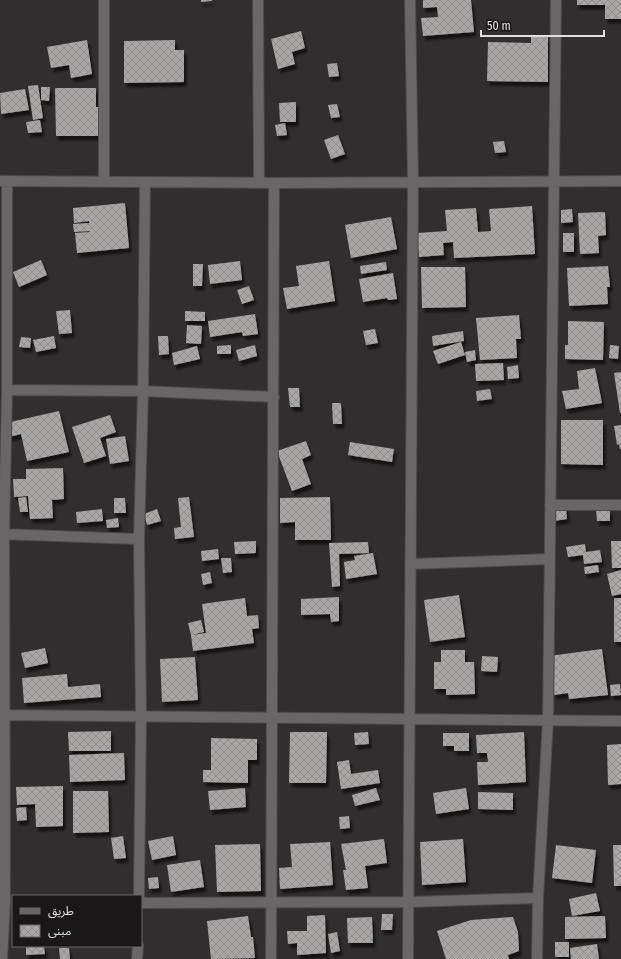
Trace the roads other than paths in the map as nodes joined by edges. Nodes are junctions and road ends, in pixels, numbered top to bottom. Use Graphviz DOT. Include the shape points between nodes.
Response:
graph roads {
  1 [pos="104,0"];
  2 [pos="258,0"];
  3 [pos="410,0"];
  4 [pos="556,0"];
  5 [pos="4,181"];
  6 [pos="554,181"];
  7 [pos="621,181"];
  8 [pos="104,182"];
  9 [pos="145,182"];
  10 [pos="413,182"];
  11 [pos="259,183"];
  12 [pos="274,183"];
  13 [pos="3,340"];
  14 [pos="7,390"];
  15 [pos="143,391"];
  16 [pos="274,397"];
  17 [pos="550,505"];
  18 [pos="621,505"];
  19 [pos="2,534"];
  20 [pos="139,539"];
  21 [pos="550,559"];
  22 [pos="411,564"];
  23 [pos="3,715"];
  24 [pos="141,716"];
  25 [pos="273,717"];
  26 [pos="410,719"];
  27 [pos="548,720"];
  28 [pos="621,721"];
  29 [pos="139,895"];
  30 [pos="538,898"];
  31 [pos="272,902"];
  32 [pos="409,902"];
  33 [pos="142,903"];
  34 [pos="9,904"];
  35 [pos="138,947"];
  36 [pos="2,959"];
  37 [pos="137,959"];
  38 [pos="271,959"];
  39 [pos="408,959"];
  40 [pos="537,959"];
  1 -- 8 [label="street"];
  2 -- 11 [label="street"];
  3 -- 10 [label="street"];
  4 -- 6 [label="street"];
  5 -- 8 [label="street"];
  5 -- 13 [label="street"];
  6 -- 7 [label="street"];
  6 -- 10 [label="street"];
  6 -- 17 [label="street"];
  8 -- 9 [label="street"];
  9 -- 11 [label="street"];
  9 -- 15 [label="street"];
  10 -- 12 [label="street"];
  10 -- 22 [label="street"];
  11 -- 12 [label="street"];
  12 -- 16 [label="street"];
  13 -- 14 [label="street"];
  14 -- 15 [label="street"];
  14 -- 19 [label="street"];
  15 -- 16 [label="street"];
  15 -- 20 [label="street"];
  16 -- 25 [label="street"];
  17 -- 18 [label="street"];
  17 -- 21 [label="street"];
  19 -- 20 [label="street"];
  19 -- 23 [label="street"];
  20 -- 24 [label="street"];
  21 -- 22 [label="street"];
  21 -- 27 [label="street"];
  22 -- 26 [label="street"];
  23 -- 24 [label="street"];
  23 -- 34 [label="street"];
  24 -- 25 [label="street"];
  24 -- 29 [label="street"];
  25 -- 26 [label="street"];
  25 -- 31 [label="street"];
  26 -- 27 [label="street"];
  26 -- 32 [label="street"];
  27 -- 28 [label="street"];
  27 -- 30 [label="street"];
  30 -- 32 [label="street"];
  30 -- 40 [label="street"];
  31 -- 32 [label="street"];
  31 -- 33 [label="street"];
  31 -- 38 [label="street"];
  32 -- 39 [label="street"];
  34 -- 36 [label="street"];
  35 -- 37 [label="street"];
}
